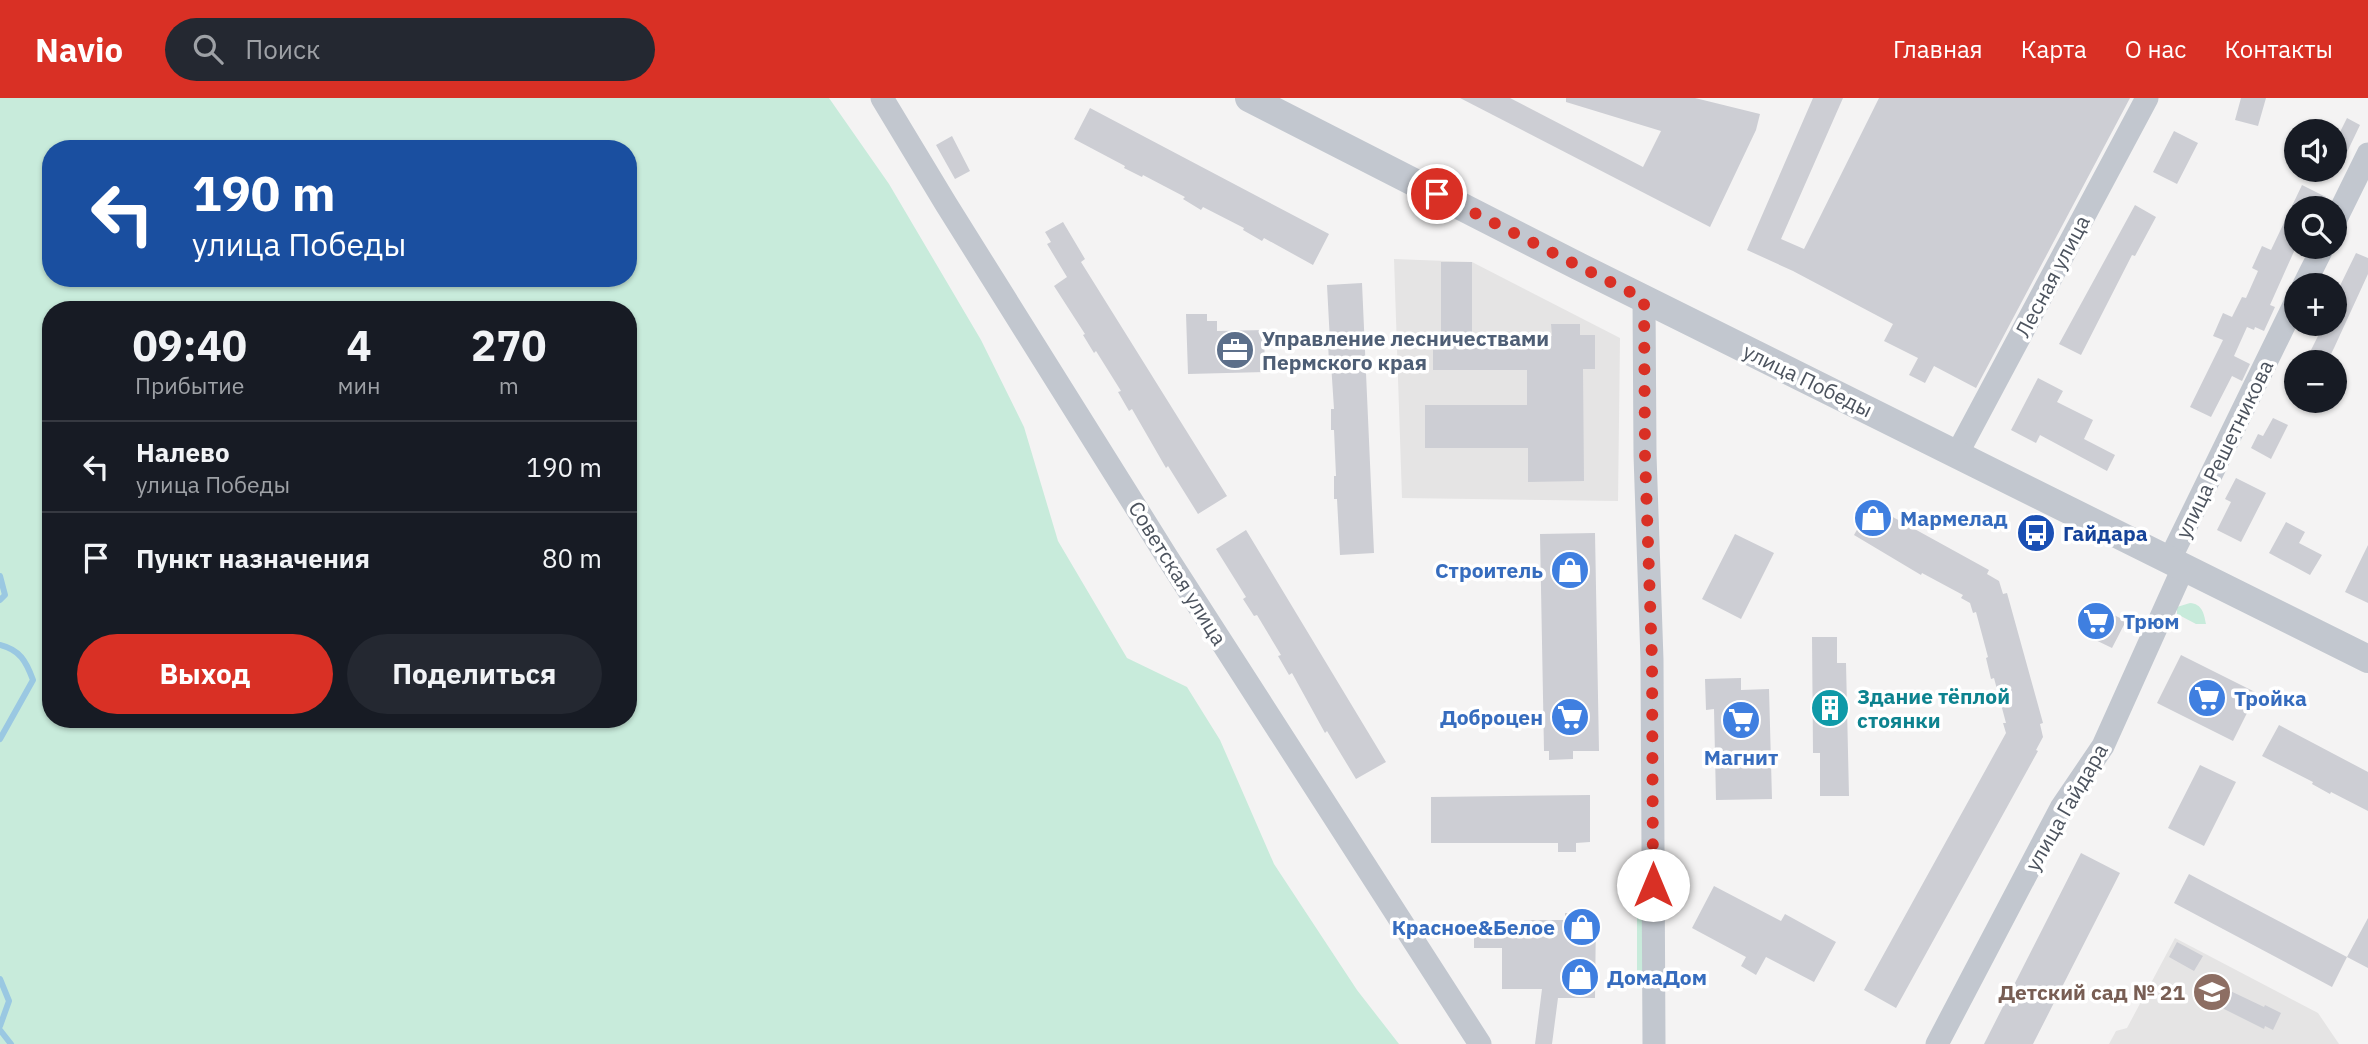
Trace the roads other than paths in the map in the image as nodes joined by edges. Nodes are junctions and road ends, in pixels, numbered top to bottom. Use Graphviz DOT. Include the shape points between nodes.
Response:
graph roads {
  1 [pos="882,98"];
  2 [pos="1249,98"];
  3 [pos="2147,98"];
  4 [pos="2368,154"];
  5 [pos="2347,197"];
  6 [pos="1644,299"];
  7 [pos="2284,327"];
  8 [pos="1957,454"];
  9 [pos="2177,562"];
  10 [pos="2368,659"];
  11 [pos="1480,1044"];
  12 [pos="1654,1044"];
  13 [pos="1937,1044"];
  1 -- 11 [label="street, Советская улица" via="1167,557"];
  2 -- 6 [label="street, улица Победы"];
  3 -- 8 [label="street, Лесная улица"];
  4 -- 5 [label="street"];
  6 -- 8 [label="street, улица Победы"];
  6 -- 12 [label="street"];
  7 -- 9 [label="street, улица Решетникова"];
  8 -- 9 [label="street, улица Победы"];
  9 -- 10 [label="street, улица Победы"];
  9 -- 13 [label="street, улица Гайдара" via="2103,746 2061,808"];
}
